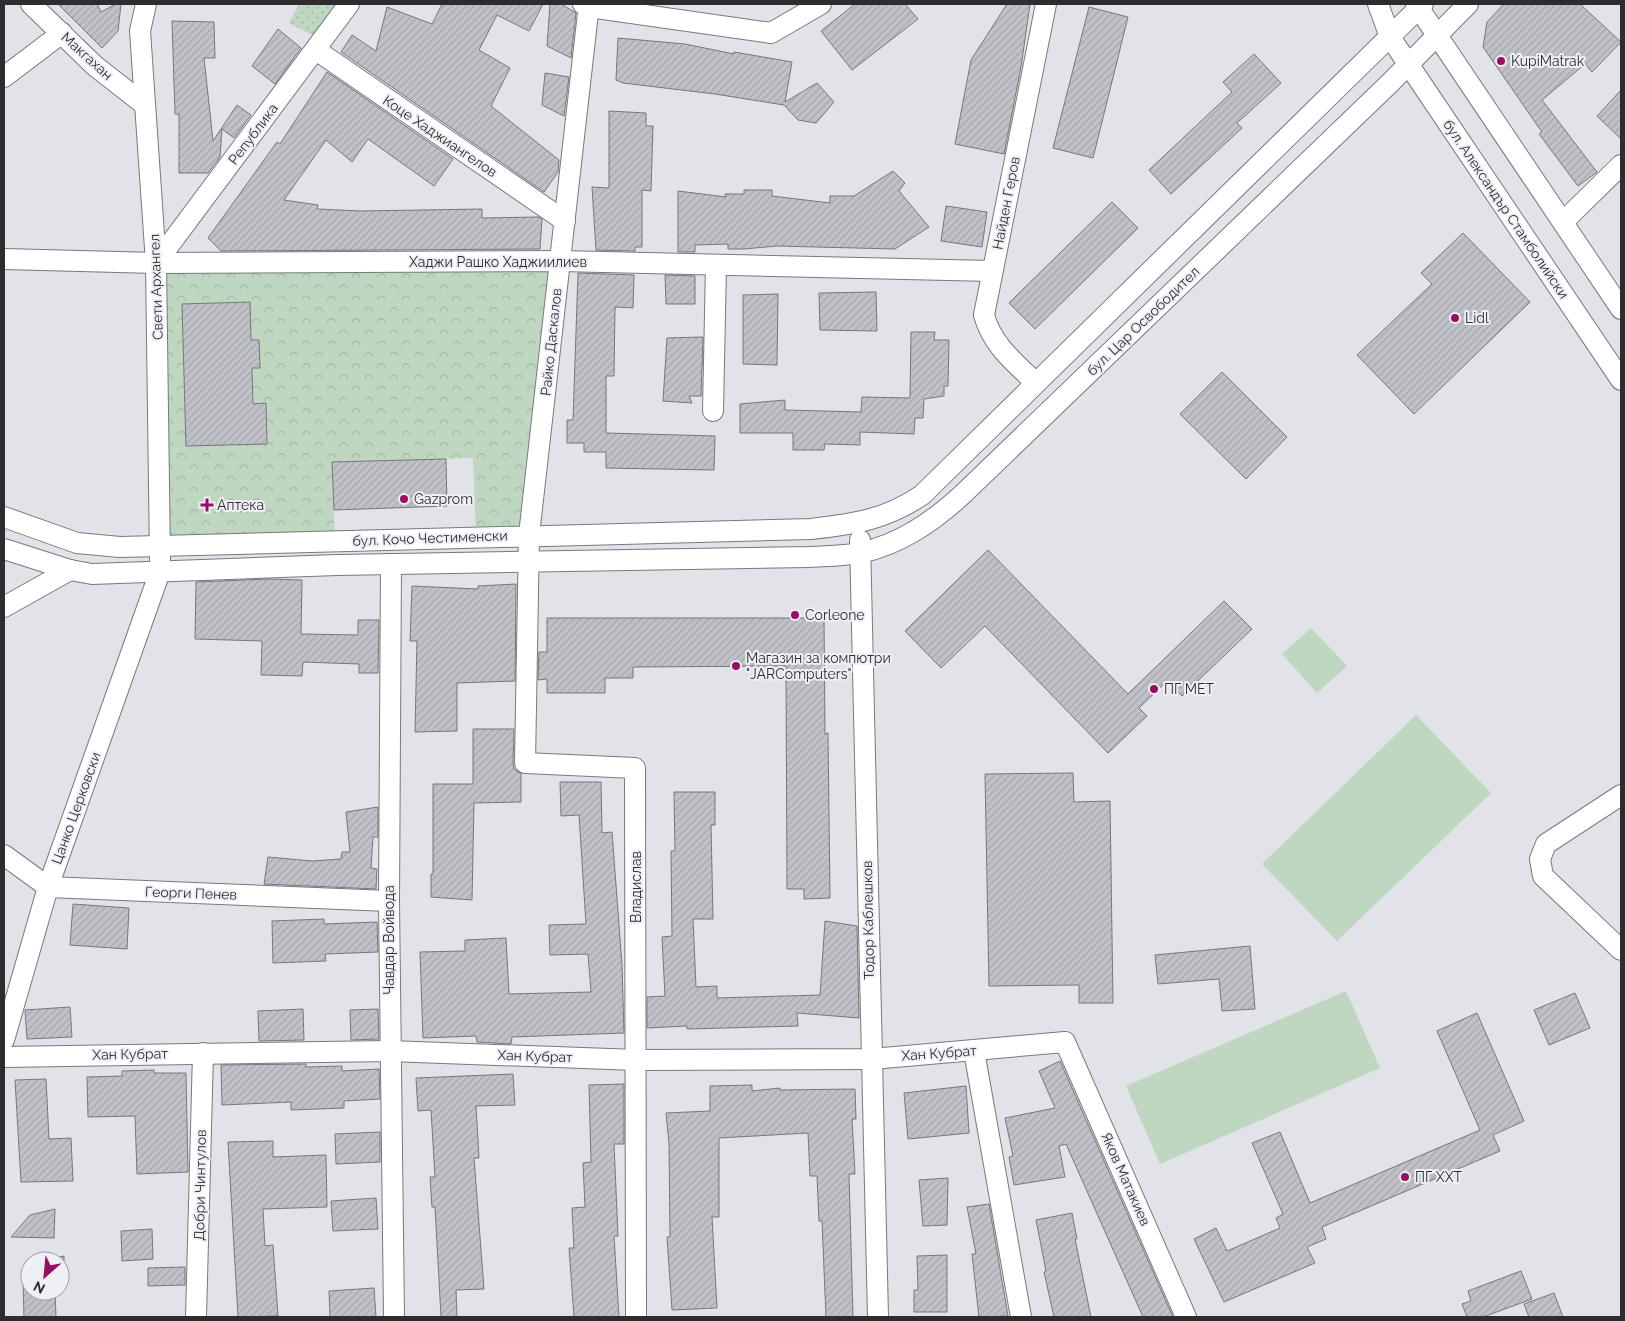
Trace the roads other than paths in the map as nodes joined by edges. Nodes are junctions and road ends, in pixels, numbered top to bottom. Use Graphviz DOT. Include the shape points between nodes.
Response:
graph roads {
  1 [pos="32,4"];
  2 [pos="146,4"];
  3 [pos="349,4"];
  4 [pos="821,4"];
  5 [pos="1046,4"];
  6 [pos="1378,4"];
  7 [pos="1468,4"];
  8 [pos="587,5"];
  9 [pos="1419,5"];
  10 [pos="62,34"];
  11 [pos="1438,34"];
  12 [pos="1390,37"];
  13 [pos="316,50"];
  14 [pos="1409,63"];
  15 [pos="4,77"];
  16 [pos="145,105"];
  17 [pos="1621,166"];
  18 [pos="565,221"];
  19 [pos="1563,222"];
  20 [pos="4,259"];
  21 [pos="560,261"];
  22 [pos="156,263"];
  23 [pos="716,265"];
  24 [pos="992,271"];
  25 [pos="1621,309"];
  26 [pos="1621,380"];
  27 [pos="1036,383"];
  28 [pos="713,411"];
  29 [pos="4,517"];
  30 [pos="860,523"];
  31 [pos="529,535"];
  32 [pos="160,547"];
  33 [pos="4,549"];
  34 [pos="860,553"];
  35 [pos="528,562"];
  36 [pos="392,564"];
  37 [pos="70,570"];
  38 [pos="159,576"];
  39 [pos="4,607"];
  40 [pos="1621,794"];
  41 [pos="4,855"];
  42 [pos="48,887"];
  43 [pos="389,901"];
  44 [pos="1621,950"];
  45 [pos="4,1040"];
  46 [pos="1065,1042"];
  47 [pos="389,1050"];
  48 [pos="974,1051"];
  49 [pos="203,1053"];
  50 [pos="4,1057"];
  51 [pos="872,1058"];
  52 [pos="637,1060"];
  53 [pos="196,1317"];
  54 [pos="394,1317"];
  55 [pos="636,1317"];
  56 [pos="878,1317"];
  57 [pos="1021,1317"];
  58 [pos="1186,1317"];
  1 -- 10 [label="street, Макгахан"];
  2 -- 16 [label="street, Свети Архангел" via="140,31"];
  3 -- 13 [label="street, Република"];
  4 -- 8 [label="street" via="771,33"];
  5 -- 24 [label="street, Найден Геров"];
  6 -- 12 [label="street, бул. Александър Стамболийски"];
  7 -- 11 [label="street"];
  8 -- 18 [label="street, Райко Даскалов"];
  9 -- 11 [label="street"];
  9 -- 12 [label="street"];
  10 -- 15 [label="street"];
  10 -- 16 [label="street, Макгахан" via="95,66"];
  11 -- 14 [label="street, бул. Цар Освободител"];
  11 -- 19 [label="street"];
  12 -- 14 [label="street, бул. Александър Стамболийски"];
  12 -- 27 [label="street"];
  13 -- 18 [label="street, Коце Хаджиангелов"];
  13 -- 22 [label="street, Република"];
  14 -- 26 [label="street, бул. Александър Стамболийски"];
  14 -- 34 [label="street, бул. Цар Освободител" via="941,514 916,531"];
  16 -- 22 [label="street, Свети Архангел"];
  17 -- 19 [label="street"];
  18 -- 21 [label="street, Райко Даскалов"];
  19 -- 25 [label="street"];
  20 -- 22 [label="street, Хаджи Рашко Хаджиилиев"];
  21 -- 22 [label="street, Хаджи Рашко Хаджиилиев"];
  21 -- 23 [label="street, Хаджи Рашко Хаджиилиев"];
  21 -- 31 [label="street, Райко Даскалов"];
  22 -- 32 [label="street, Свети Архангел"];
  23 -- 24 [label="street, Хаджи Рашко Хаджиилиев"];
  23 -- 28 [label="street"];
  24 -- 27 [label="street, Найден Геров" via="984,315 988,332"];
  27 -- 30 [label="street" via="922,495 887,515"];
  29 -- 32 [label="street, бул. Кочо Честименски" via="77,543"];
  30 -- 31 [label="street, бул. Кочо Честименски" via="811,529"];
  30 -- 34 [label="street, Тодор Каблешков"];
  31 -- 32 [label="street, бул. Кочо Честименски"];
  31 -- 35 [label="street, Райко Даскалов"];
  32 -- 38 [label="street, Свети Архангел"];
  33 -- 37 [label="street, бул. Кочо Честименски"];
  34 -- 35 [label="street, бул. Кочо Честименски"];
  34 -- 51 [label="street, Тодор Каблешков"];
  35 -- 36 [label="street, бул. Кочо Честименски"];
  35 -- 52 [label="street, Владислав" via="525,763 635,768"];
  36 -- 38 [label="street, бул. Кочо Честименски"];
  36 -- 43 [label="street, Чавдар Войвода"];
  37 -- 38 [label="street, бул. Кочо Честименски" via="92,574"];
  37 -- 39 [label="street"];
  38 -- 42 [label="street, Цанко Церковски"];
  40 -- 44 [label="street" via="1546,844 1540,859 1543,876"];
  41 -- 42 [label="street"];
  42 -- 43 [label="street, Георги Пенев"];
  42 -- 45 [label="street, Цанко Церковски"];
  43 -- 47 [label="street, Чавдар Войвода"];
  46 -- 48 [label="street, Хан Кубрат"];
  46 -- 58 [label="street, Яков Матакиев"];
  47 -- 49 [label="street, Хан Кубрат"];
  47 -- 52 [label="street, Хан Кубрат"];
  47 -- 54 [label="street, Чавдар Войвода"];
  48 -- 51 [label="street, Хан Кубрат"];
  48 -- 57 [label="street"];
  49 -- 50 [label="street, Хан Кубрат"];
  49 -- 53 [label="street, Добри Чинтулов"];
  51 -- 52 [label="street, Хан Кубрат"];
  51 -- 56 [label="street, Тодор Каблешков"];
  52 -- 55 [label="street, Владислав"];
}
